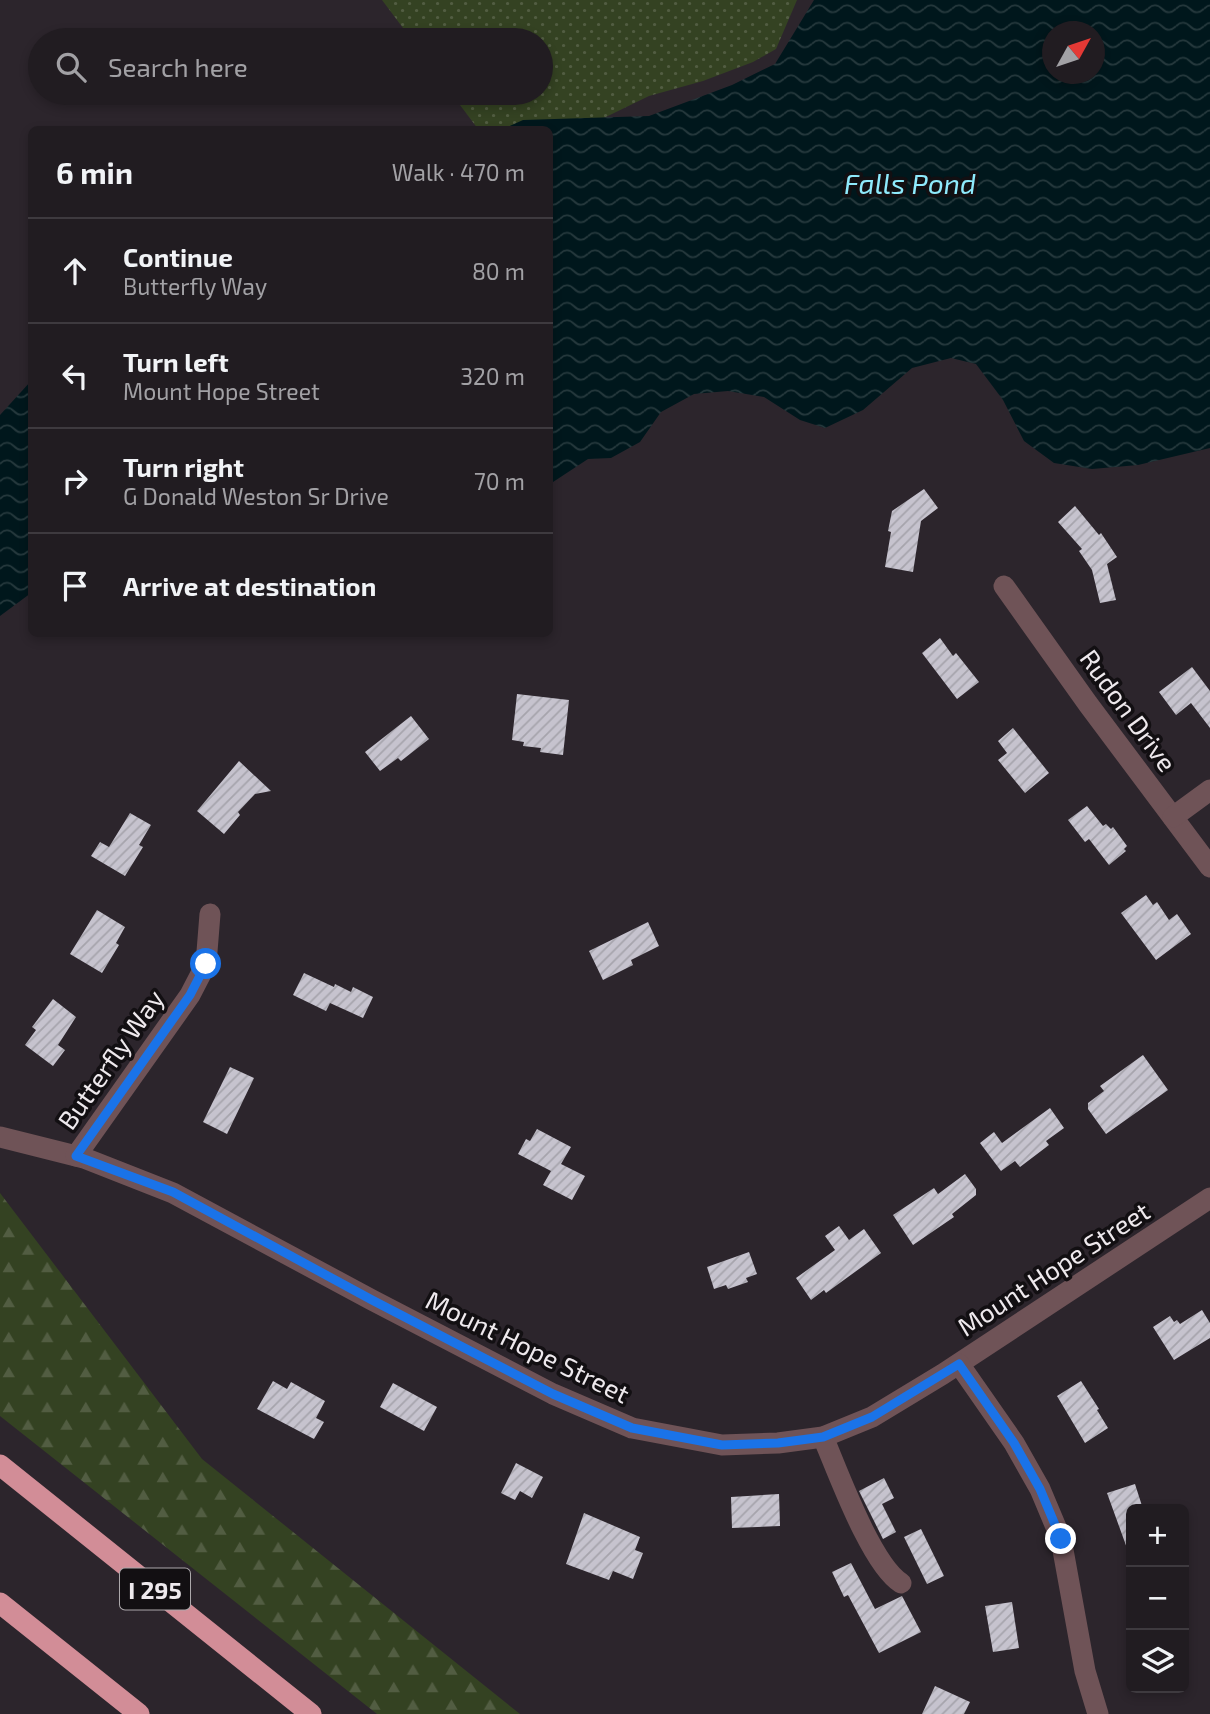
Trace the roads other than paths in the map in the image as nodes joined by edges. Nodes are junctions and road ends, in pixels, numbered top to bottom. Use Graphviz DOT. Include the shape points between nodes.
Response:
graph roads {
  1 [pos="1004,586"];
  2 [pos="1210,790"];
  3 [pos="1173,817"];
  4 [pos="1210,867"];
  5 [pos="209,914"];
  6 [pos="0,1137"];
  7 [pos="76,1156"];
  8 [pos="1210,1198"];
  9 [pos="959,1364"];
  10 [pos="823,1437"];
  11 [pos="0,1465"];
  12 [pos="901,1583"];
  13 [pos="0,1603"];
  14 [pos="139,1714"];
  15 [pos="311,1714"];
  16 [pos="1098,1714"];
  1 -- 3 [label="street, Rudon Drive"];
  2 -- 3 [label="street"];
  3 -- 4 [label="street, Rudon Drive"];
  5 -- 7 [label="street, Butterfly Way" via="206,964 190,995"];
  6 -- 7 [label="street, Mount Hope Street"];
  7 -- 10 [label="street, Mount Hope Street" via="173,1192 553,1394 632,1428 722,1445"];
  8 -- 9 [label="street, Mount Hope Street"];
  9 -- 10 [label="street, Mount Hope Street" via="872,1417"];
  9 -- 16 [label="street" via="1014,1443 1061,1539 1085,1671"];
  10 -- 12 [label="street" via="872,1549 892,1578"];
  11 -- 15 [label="highway, I 295"];
  13 -- 14 [label="highway"];
}
